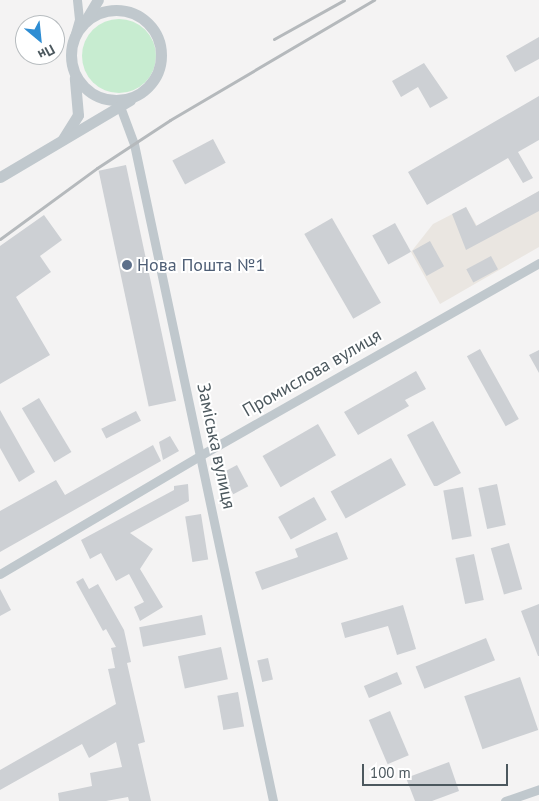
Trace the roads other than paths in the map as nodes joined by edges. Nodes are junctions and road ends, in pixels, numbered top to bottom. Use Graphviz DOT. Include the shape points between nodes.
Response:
graph roads {
  1 [pos="77,0"];
  2 [pos="98,0"];
  3 [pos="117,0"];
  4 [pos="135,13"];
  5 [pos="84,22"];
  6 [pos="72,44"];
  7 [pos="73,69"];
  8 [pos="120,103"];
  9 [pos="54,147"];
  10 [pos="0,177"];
  11 [pos="539,263"];
  12 [pos="201,454"];
  13 [pos="0,574"];
  14 [pos="539,789"];
  15 [pos="273,801"];
  16 [pos="505,801"];
  1 -- 6 [label="street" via="79,19"];
  2 -- 5 [label="street"];
  3 -- 4 [label="street"];
  4 -- 5 [label="street" via="108,10"];
  4 -- 8 [label="street" via="155,31 162,46 162,62 156,78 133,98"];
  5 -- 6 [label="street"];
  6 -- 7 [label="street"];
  7 -- 8 [label="street" via="91,92"];
  7 -- 9 [label="street" via="78,115 67,135"];
  8 -- 9 [label="street"];
  8 -- 12 [label="street, Заміська вулиця" via="134,144"];
  9 -- 10 [label="street"];
  11 -- 12 [label="street, Промислова вулиця"];
  12 -- 13 [label="street, Промислова вулиця"];
  12 -- 15 [label="street, Заміська вулиця"];
  14 -- 16 [label="street"];
}
